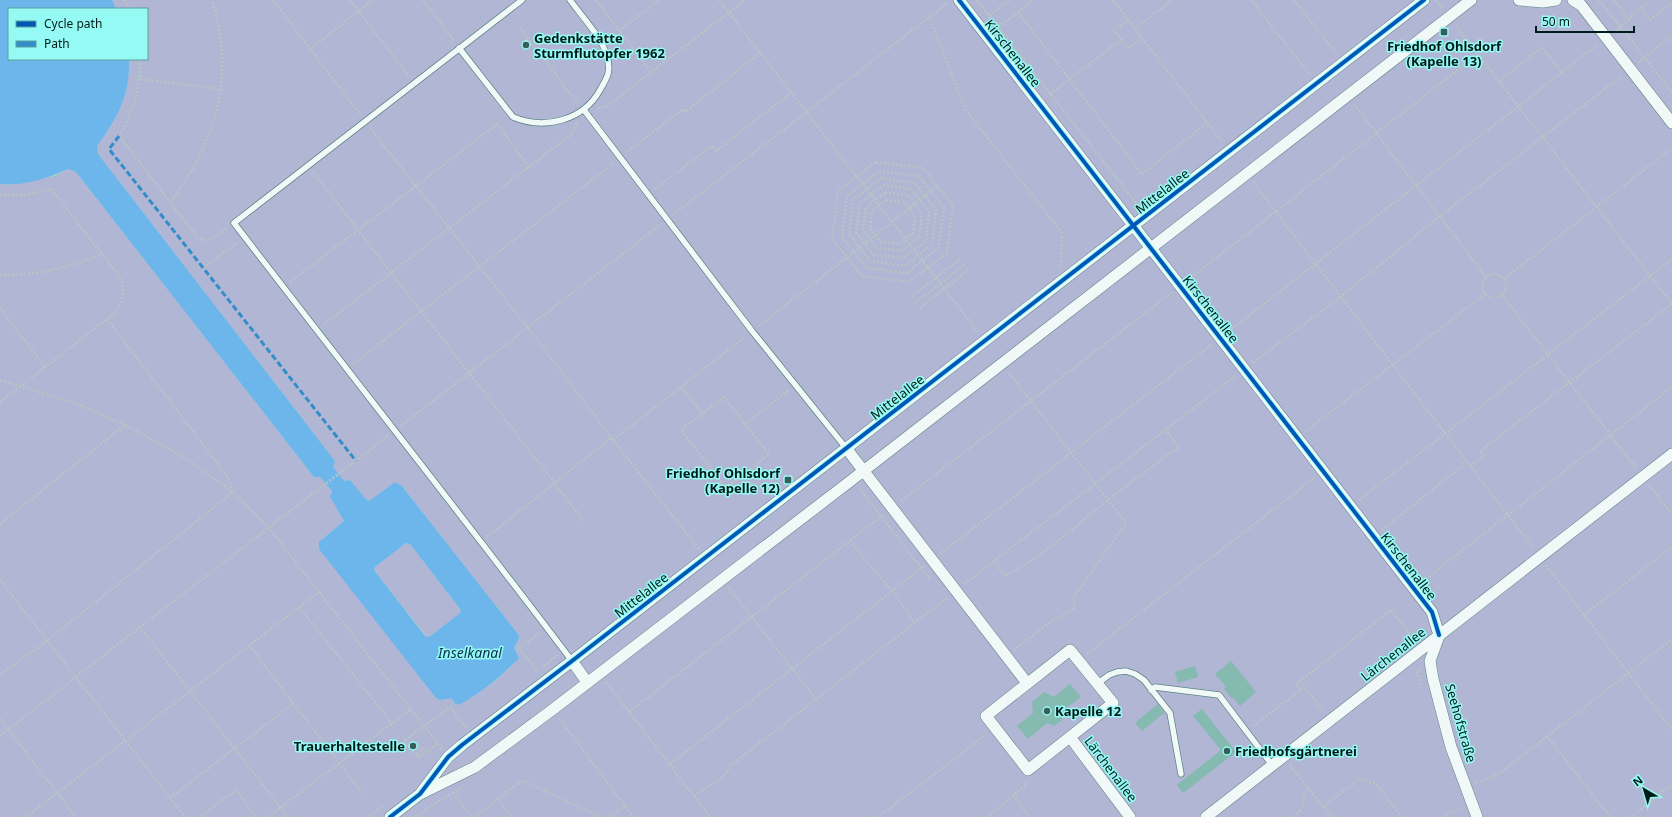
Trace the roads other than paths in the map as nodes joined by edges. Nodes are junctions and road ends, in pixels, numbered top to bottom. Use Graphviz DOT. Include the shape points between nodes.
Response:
graph roads {
  1 [pos="522,0"];
  2 [pos="570,0"];
  3 [pos="959,0"];
  4 [pos="1424,0"];
  5 [pos="1472,0"];
  6 [pos="1519,0"];
  7 [pos="1556,0"];
  8 [pos="1573,0"];
  9 [pos="459,48"];
  10 [pos="584,110"];
  11 [pos="1672,123"];
  12 [pos="1134,225"];
  13 [pos="1151,247"];
  14 [pos="846,448"];
  15 [pos="1672,454"];
  16 [pos="863,471"];
  17 [pos="1439,635"];
  18 [pos="572,661"];
  19 [pos="587,682"];
  20 [pos="1027,684"];
  21 [pos="1098,684"];
  22 [pos="1151,690"];
  23 [pos="1070,737"];
  24 [pos="1272,765"];
  25 [pos="1181,774"];
  26 [pos="420,794"];
  27 [pos="390,817"];
  28 [pos="1130,817"];
  29 [pos="1206,817"];
  30 [pos="1478,817"];
  1 -- 9 [label="lane"];
  2 -- 10 [label="lane" via="597,37 606,55 609,74 598,94"];
  3 -- 12 [label="street, Kirschenallee"];
  4 -- 12 [label="street, Mittelallee"];
  5 -- 13 [label="street, Mittelallee"];
  6 -- 7 [label="street"];
  8 -- 11 [label="street" via="1581,5 1607,37"];
  9 -- 10 [label="lane" via="513,117 526,123 543,123 565,120"];
  9 -- 18 [label="lane" via="234,223 482,541"];
  10 -- 14 [label="lane" via="752,331"];
  12 -- 13 [label="street, Kirschenallee"];
  12 -- 14 [label="street, Mittelallee"];
  13 -- 16 [label="street, Mittelallee"];
  13 -- 17 [label="street, Kirschenallee" via="1432,612"];
  14 -- 16 [label="street"];
  14 -- 18 [label="street, Mittelallee"];
  15 -- 17 [label="street, Lärchenallee"];
  16 -- 19 [label="street, Mittelallee"];
  16 -- 20 [label="street"];
  17 -- 24 [label="street, Lärchenallee"];
  17 -- 30 [label="street, Seehofstraße" via="1430,661 1433,679 1451,747"];
  18 -- 19 [label="street"];
  18 -- 26 [label="street, Mittelallee" via="448,757"];
  19 -- 26 [label="street, Mittelallee" via="475,767"];
  20 -- 21 [label="street" via="1070,650"];
  20 -- 23 [label="street" via="986,716 1028,770"];
  21 -- 22 [label="lane" via="1109,675 1126,671 1144,680"];
  21 -- 23 [label="street" via="1113,703"];
  22 -- 24 [label="lane" via="1155,687 1219,695"];
  22 -- 25 [label="lane" via="1170,713"];
  23 -- 28 [label="street, Lärchenallee"];
  24 -- 29 [label="street, Lärchenallee"];
  26 -- 27 [label="street, Mittelallee"];
}
